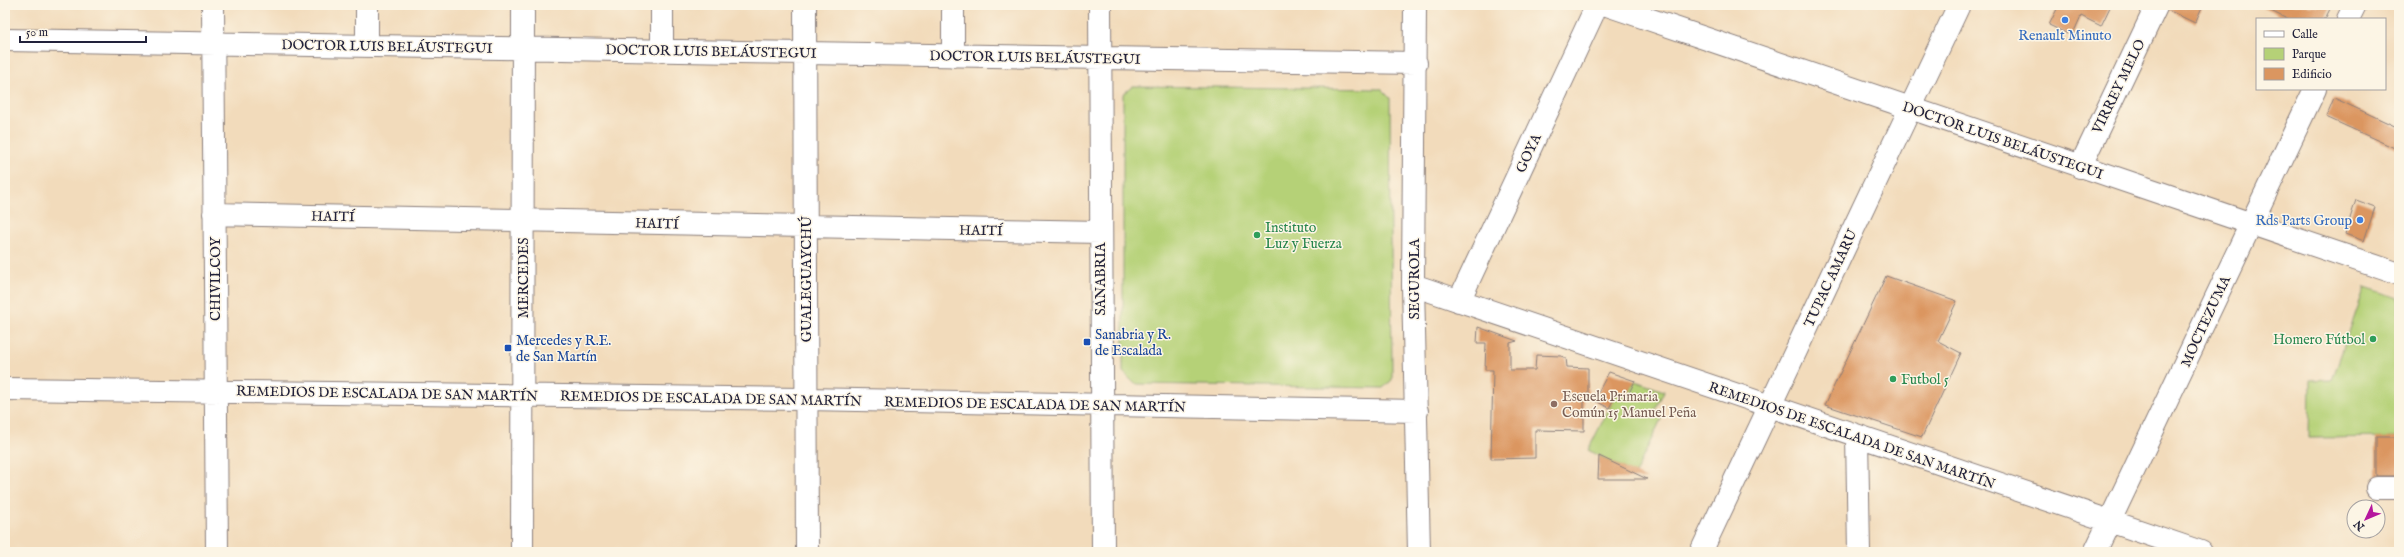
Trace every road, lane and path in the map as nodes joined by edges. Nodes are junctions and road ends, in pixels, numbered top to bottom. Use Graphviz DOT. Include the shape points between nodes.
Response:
graph roads {
  1 [pos="213,5"];
  2 [pos="367,5"];
  3 [pos="523,5"];
  4 [pos="662,5"];
  5 [pos="805,5"];
  6 [pos="953,5"];
  7 [pos="1100,5"];
  8 [pos="1415,5"];
  9 [pos="1597,5"];
  10 [pos="1607,5"];
  11 [pos="1959,5"];
  12 [pos="2157,5"];
  13 [pos="2355,5"];
  14 [pos="2348,18"];
  15 [pos="5,40"];
  16 [pos="213,43"];
  17 [pos="367,46"];
  18 [pos="522,48"];
  19 [pos="662,51"];
  20 [pos="805,53"];
  21 [pos="952,56"];
  22 [pos="1100,58"];
  23 [pos="1416,63"];
  24 [pos="2315,90"];
  25 [pos="1910,109"];
  26 [pos="2080,167"];
  27 [pos="214,214"];
  28 [pos="523,218"];
  29 [pos="2252,223"];
  30 [pos="806,227"];
  31 [pos="1100,232"];
  32 [pos="2399,274"];
  33 [pos="1414,285"];
  34 [pos="1459,301"];
  35 [pos="5,389"];
  36 [pos="216,391"];
  37 [pos="523,395"];
  38 [pos="806,399"];
  39 [pos="1101,405"];
  40 [pos="1769,407"];
  41 [pos="1417,411"];
  42 [pos="1857,436"];
  43 [pos="2376,488"];
  44 [pos="2399,488"];
  45 [pos="2110,522"];
  46 [pos="218,552"];
  47 [pos="522,552"];
  48 [pos="807,552"];
  49 [pos="1103,552"];
  50 [pos="1419,552"];
  51 [pos="1701,552"];
  52 [pos="1859,552"];
  53 [pos="2095,552"];
  54 [pos="2201,552"];
  1 -- 16 [label="street, CHIVILCOY"];
  2 -- 17 [label="street"];
  3 -- 18 [label="street, MERCEDES"];
  4 -- 19 [label="street"];
  5 -- 20 [label="street, GUALEGUAYCHÚ"];
  6 -- 21 [label="street"];
  7 -- 22 [label="street, SANABRIA"];
  8 -- 23 [label="street, SEGUROLA"];
  9 -- 34 [label="street, GOYA"];
  10 -- 25 [label="street, DOCTOR LUIS BELÁUSTEGUI"];
  11 -- 25 [label="street, TUPAC AMARU"];
  12 -- 26 [label="street, VIRREY MELO"];
  13 -- 14 [label="street"];
  15 -- 16 [label="street, DOCTOR LUIS BELÁUSTEGUI"];
  16 -- 17 [label="street, DOCTOR LUIS BELÁUSTEGUI"];
  16 -- 27 [label="street, CHIVILCOY"];
  17 -- 18 [label="street, DOCTOR LUIS BELÁUSTEGUI"];
  18 -- 19 [label="street, DOCTOR LUIS BELÁUSTEGUI"];
  18 -- 28 [label="street, MERCEDES"];
  19 -- 20 [label="street, DOCTOR LUIS BELÁUSTEGUI"];
  20 -- 21 [label="street, DOCTOR LUIS BELÁUSTEGUI"];
  20 -- 30 [label="street, GUALEGUAYCHÚ"];
  21 -- 22 [label="street, DOCTOR LUIS BELÁUSTEGUI"];
  22 -- 23 [label="street, DOCTOR LUIS BELÁUSTEGUI"];
  22 -- 31 [label="street, SANABRIA"];
  23 -- 33 [label="street, SEGUROLA"];
  24 -- 29 [label="street, MOCTEZUMA"];
  25 -- 26 [label="street, DOCTOR LUIS BELÁUSTEGUI"];
  25 -- 40 [label="street, TUPAC AMARU"];
  26 -- 29 [label="street, DOCTOR LUIS BELÁUSTEGUI"];
  27 -- 28 [label="street, HAITÍ"];
  27 -- 36 [label="street, CHIVILCOY"];
  28 -- 30 [label="street, HAITÍ"];
  28 -- 37 [label="street, MERCEDES"];
  29 -- 32 [label="street, DOCTOR LUIS BELÁUSTEGUI"];
  29 -- 45 [label="street, MOCTEZUMA"];
  30 -- 31 [label="street, HAITÍ"];
  30 -- 38 [label="street, GUALEGUAYCHÚ"];
  31 -- 39 [label="street, SANABRIA"];
  33 -- 34 [label="street, REMEDIOS DE ESCALADA DE SAN MARTÍN"];
  33 -- 41 [label="street, SEGUROLA"];
  34 -- 40 [label="street, REMEDIOS DE ESCALADA DE SAN MARTÍN"];
  35 -- 36 [label="street, REMEDIOS DE ESCALADA DE SAN MARTÍN"];
  36 -- 37 [label="street, REMEDIOS DE ESCALADA DE SAN MARTÍN"];
  36 -- 46 [label="street, CHIVILCOY"];
  37 -- 38 [label="street, REMEDIOS DE ESCALADA DE SAN MARTÍN"];
  37 -- 47 [label="street, MERCEDES"];
  38 -- 39 [label="street, REMEDIOS DE ESCALADA DE SAN MARTÍN"];
  38 -- 48 [label="street, GUALEGUAYCHÚ"];
  39 -- 41 [label="street, REMEDIOS DE ESCALADA DE SAN MARTÍN"];
  39 -- 49 [label="street, SANABRIA"];
  40 -- 42 [label="street, REMEDIOS DE ESCALADA DE SAN MARTÍN"];
  40 -- 51 [label="street, TUPAC AMARU"];
  41 -- 50 [label="street, SEGUROLA"];
  42 -- 45 [label="street, REMEDIOS DE ESCALADA DE SAN MARTÍN"];
  42 -- 52 [label="street"];
  43 -- 44 [label="street"];
  45 -- 53 [label="street, MOCTEZUMA"];
  45 -- 54 [label="street, REMEDIOS DE ESCALADA DE SAN MARTÍN"];
}
